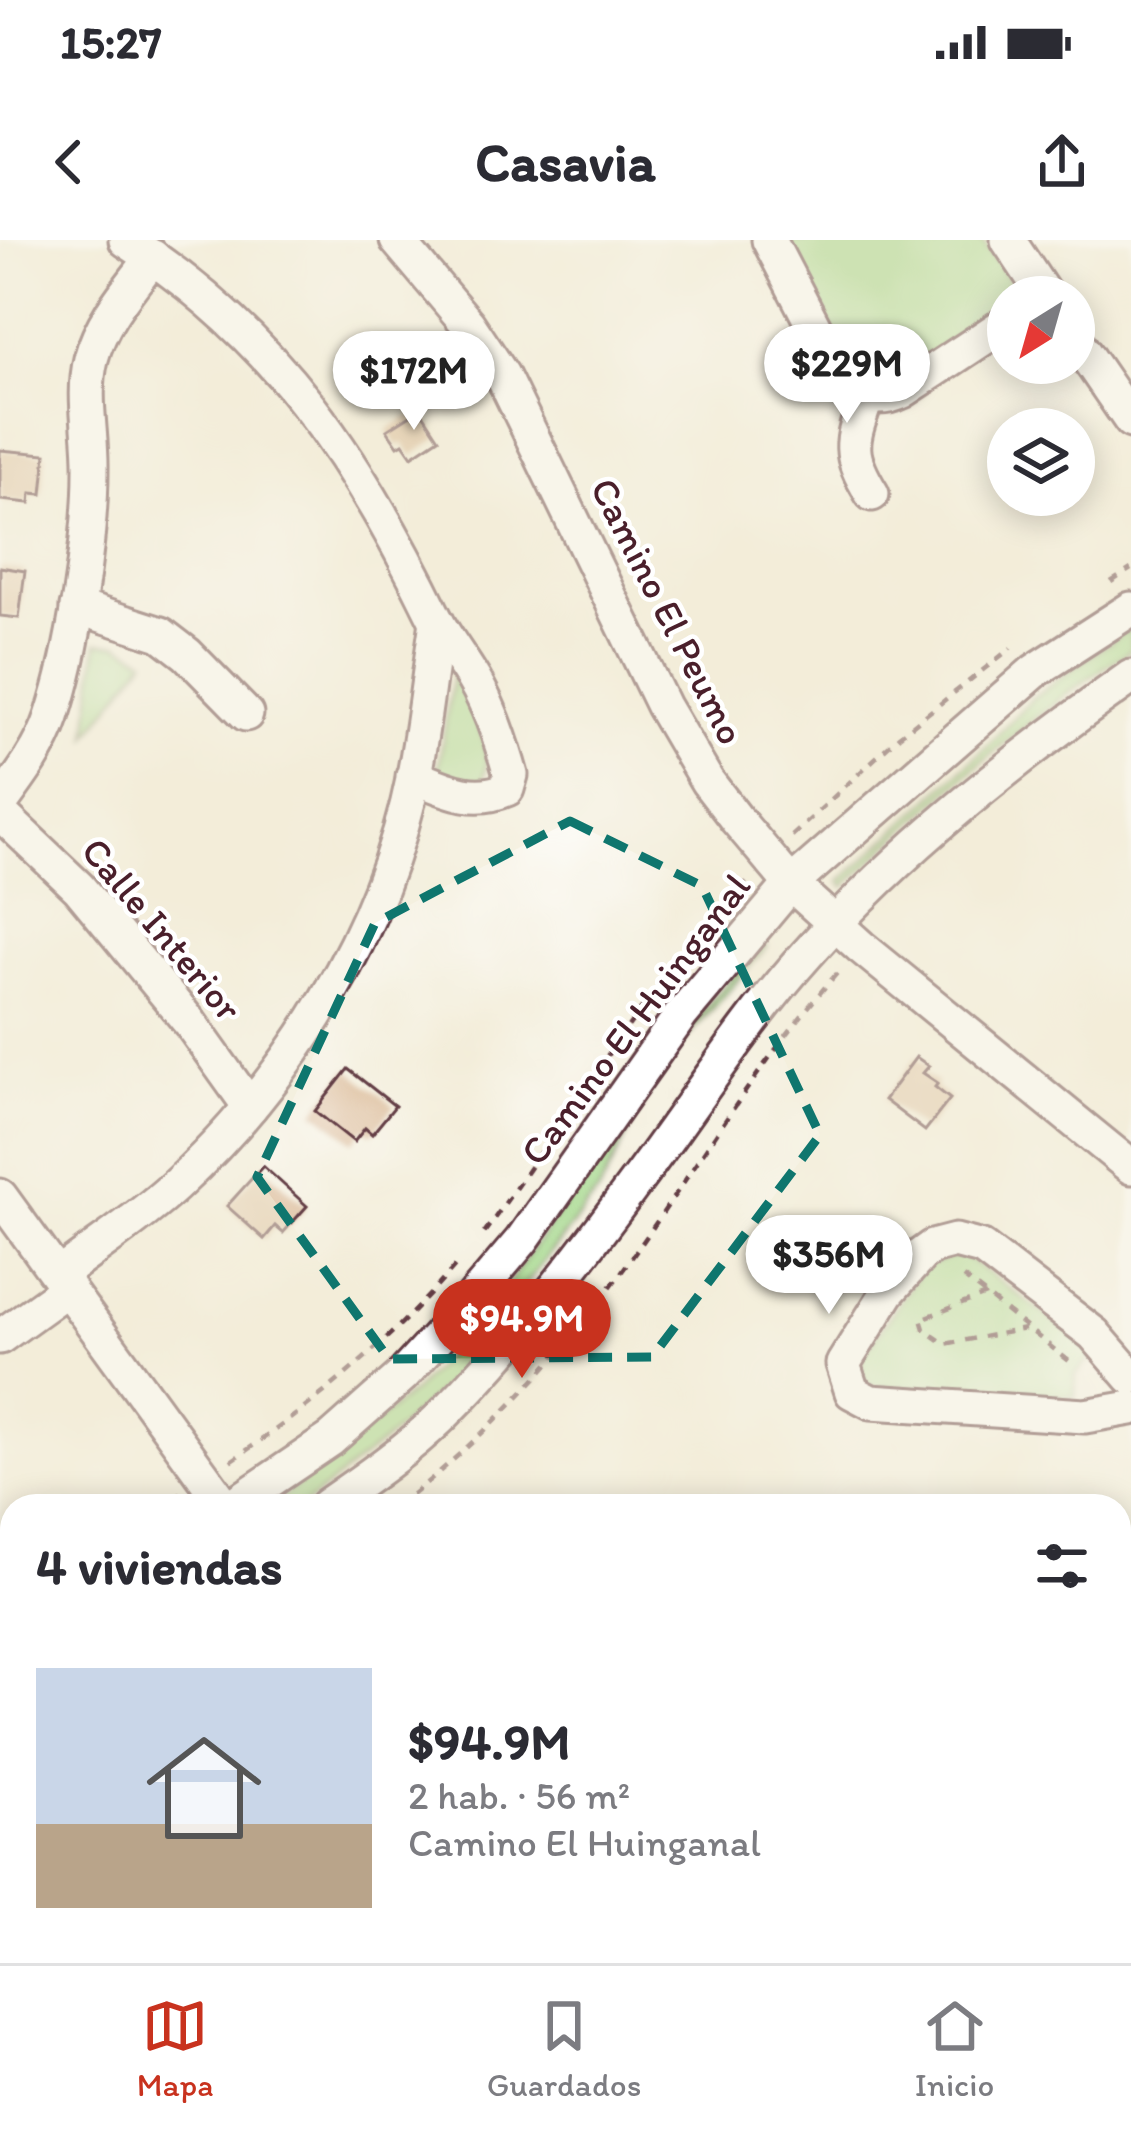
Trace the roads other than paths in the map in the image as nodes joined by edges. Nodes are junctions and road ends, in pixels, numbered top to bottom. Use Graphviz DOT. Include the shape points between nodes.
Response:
graph roads {
  1 [pos="397,240"];
  2 [pos="769,240"];
  3 [pos="1008,240"];
  4 [pos="139,248"];
  5 [pos="1032,276"];
  6 [pos="987,336"];
  7 [pos="1095,369"];
  8 [pos="867,397"];
  9 [pos="1131,421"];
  10 [pos="872,494"];
  11 [pos="76,607"];
  12 [pos="1131,609"];
  13 [pos="437,622"];
  14 [pos="1131,677"];
  15 [pos="246,714"];
  16 [pos="413,776"];
  17 [pos="0,808"];
  18 [pos="780,871"];
  19 [pos="836,924"];
  20 [pos="250,1107"];
  21 [pos="1131,1168"];
  22 [pos="0,1196"];
  23 [pos="64,1282"];
  24 [pos="0,1337"];
  25 [pos="1131,1377"];
  26 [pos="1131,1408"];
  27 [pos="220,1494"];
  28 [pos="247,1494"];
  29 [pos="342,1494"];
  1 -- 18 [label="street, Camino El Peumo" via="502,375 663,706 707,781"];
  2 -- 8 [label="street" via="839,375"];
  3 -- 5 [label="street"];
  4 -- 11 [label="street" via="92,357 92,475"];
  4 -- 13 [label="street" via="230,317 298,388 353,465"];
  6 -- 8 [label="street" via="903,391"];
  7 -- 9 [label="street"];
  8 -- 10 [label="street" via="852,452"];
  11 -- 15 [label="street" via="161,634"];
  11 -- 17 [label="street" via="52,718"];
  12 -- 18 [label="street, Camino El Huinganal" via="1035,671"];
  13 -- 16 [label="street"];
  13 -- 16 [label="street" via="476,683 511,775 507,789 491,796 464,796"];
  14 -- 19 [label="street" via="1007,769"];
  16 -- 20 [label="street" via="383,878 339,975"];
  17 -- 20 [label="street, Calle Interior" via="79,888"];
  18 -- 19 [label="street, Camino El Peumo"];
  18 -- 28 [label="street, Camino El Huinganal" via="522,1240 460,1313 331,1439"];
  19 -- 21 [label="street, Camino El Peumo"];
  19 -- 29 [label="street" via="750,1023 519,1333 438,1420"];
  20 -- 23 [label="street" via="173,1188"];
  22 -- 23 [label="street"];
  23 -- 24 [label="street"];
  23 -- 27 [label="street"];
  25 -- 26 [label="street" via="1109,1348 1038,1291 982,1248 955,1241 921,1255 843,1364 851,1392 871,1402 1085,1416"];
}
